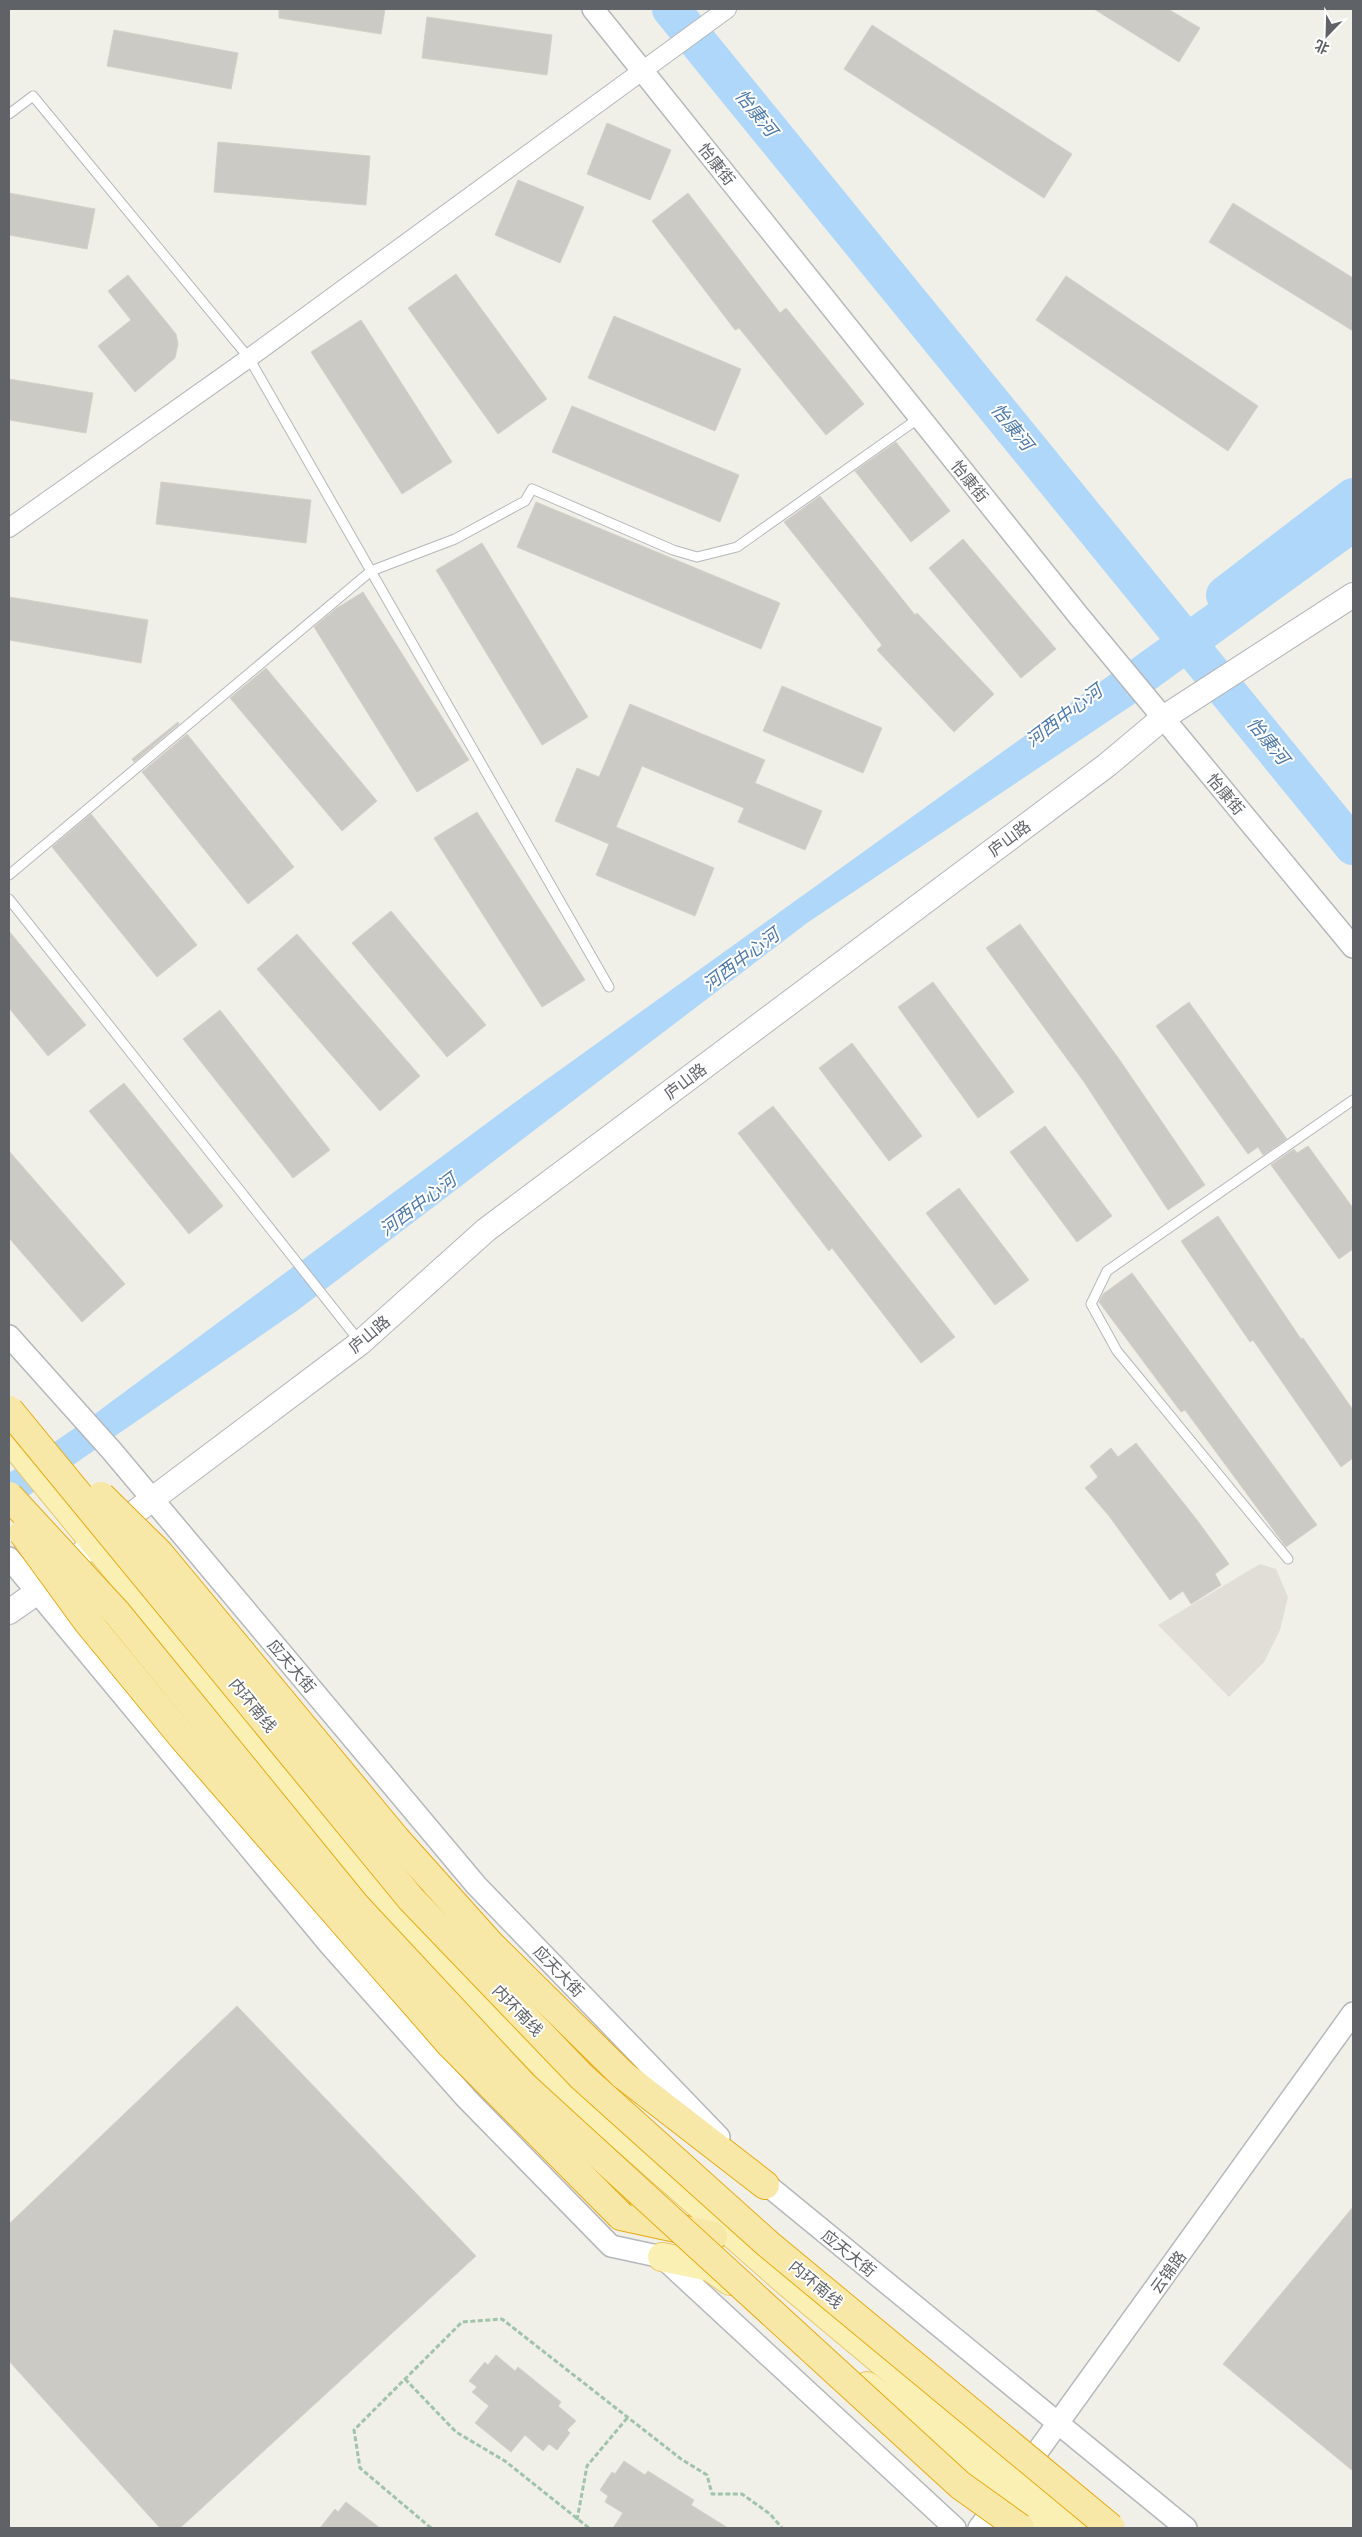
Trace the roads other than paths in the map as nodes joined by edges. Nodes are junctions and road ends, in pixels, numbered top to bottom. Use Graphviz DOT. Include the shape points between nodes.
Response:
graph roads {
  1 [pos="593,9"];
  2 [pos="727,9"];
  3 [pos="642,69"];
  4 [pos="9,114"];
  5 [pos="249,358"];
  6 [pos="919,418"];
  7 [pos="9,528"];
  8 [pos="371,571"];
  9 [pos="1353,595"];
  10 [pos="1169,715"];
  11 [pos="9,875"];
  12 [pos="9,900"];
  13 [pos="1353,947"];
  14 [pos="609,987"];
  15 [pos="1353,1100"];
  16 [pos="9,1336"];
  17 [pos="355,1336"];
  18 [pos="9,1408"];
  19 [pos="9,1438"];
  20 [pos="9,1464"];
  21 [pos="9,1496"];
  22 [pos="151,1500"];
  23 [pos="9,1514"];
  24 [pos="88,1548"];
  25 [pos="9,1558"];
  26 [pos="1288,1559"];
  27 [pos="36,1593"];
  28 [pos="9,1612"];
  29 [pos="1353,2013"];
  30 [pos="766,2185"];
  31 [pos="713,2236"];
  32 [pos="662,2256"];
  33 [pos="1060,2423"];
  34 [pos="1056,2483"];
  35 [pos="1013,2484"];
  36 [pos="960,2485"];
  37 [pos="954,2528"];
  38 [pos="979,2528"];
  39 [pos="1002,2528"];
  40 [pos="1020,2528"];
  41 [pos="1051,2528"];
  42 [pos="1081,2528"];
  43 [pos="1111,2528"];
  44 [pos="1124,2528"];
  45 [pos="1186,2528"];
  1 -- 3 [label="street, 怡康街"];
  2 -- 3 [label="street"];
  3 -- 5 [label="street"];
  3 -- 6 [label="street, 怡康街"];
  4 -- 5 [label="lane" via="33,96"];
  5 -- 7 [label="street"];
  5 -- 8 [label="lane"];
  6 -- 8 [label="lane" via="737,547 697,557 689,555 532,490 525,502 455,539"];
  6 -- 10 [label="street, 怡康街" via="1144,695"];
  8 -- 11 [label="lane"];
  8 -- 14 [label="lane"];
  9 -- 10 [label="main road, 庐山路"];
  10 -- 13 [label="street, 怡康街"];
  10 -- 17 [label="main road, 庐山路" via="1107,765 486,1230"];
  12 -- 17 [label="lane"];
  15 -- 26 [label="lane" via="1107,1271 1091,1304 1117,1351"];
  16 -- 22 [label="street, 应天大街" via="112,1451"];
  17 -- 22 [label="main road, 庐山路"];
  18 -- 30 [label="highway, bridge" via="159,1553 396,1840 492,1946 623,2076"];
  18 -- 34 [label="highway, 内环南线, bridge" via="411,1899 582,2076 768,2244"];
  19 -- 24 [label="main road"];
  20 -- 24 [label="main road"];
  21 -- 36 [label="highway, bridge" via="116,1613 356,1906 524,2084"];
  22 -- 24 [label="main road, 庐山路"];
  22 -- 30 [label="street, 应天大街" via="476,1885"];
  23 -- 31 [label="highway, bridge" via="87,1621 184,1739 451,2045 621,2216"];
  24 -- 27 [label="main road, 庐山路"];
  24 -- 31 [label="main road" via="390,1921 557,2094"];
  24 -- 35 [label="main road" via="399,1914 564,2085"];
  25 -- 27 [label="street"];
  27 -- 28 [label="main road, 庐山路"];
  27 -- 32 [label="street" via="330,1945 466,2098 611,2246"];
  29 -- 33 [label="street, 云锦路"];
  30 -- 33 [label="street, 应天大街"];
  31 -- 35 [label="main road"];
  32 -- 35 [label="main road" via="710,2266"];
  32 -- 37 [label="street"];
  33 -- 35 [label="street, 云锦路"];
  33 -- 45 [label="street, 应天大街"];
  34 -- 43 [label="highway, 内环南线, bridge"];
  34 -- 44 [label="highway, bridge"];
  35 -- 38 [label="street, 云锦路"];
  35 -- 41 [label="main road"];
  35 -- 42 [label="main road"];
  36 -- 39 [label="highway, bridge"];
  36 -- 40 [label="highway, bridge"];
}
